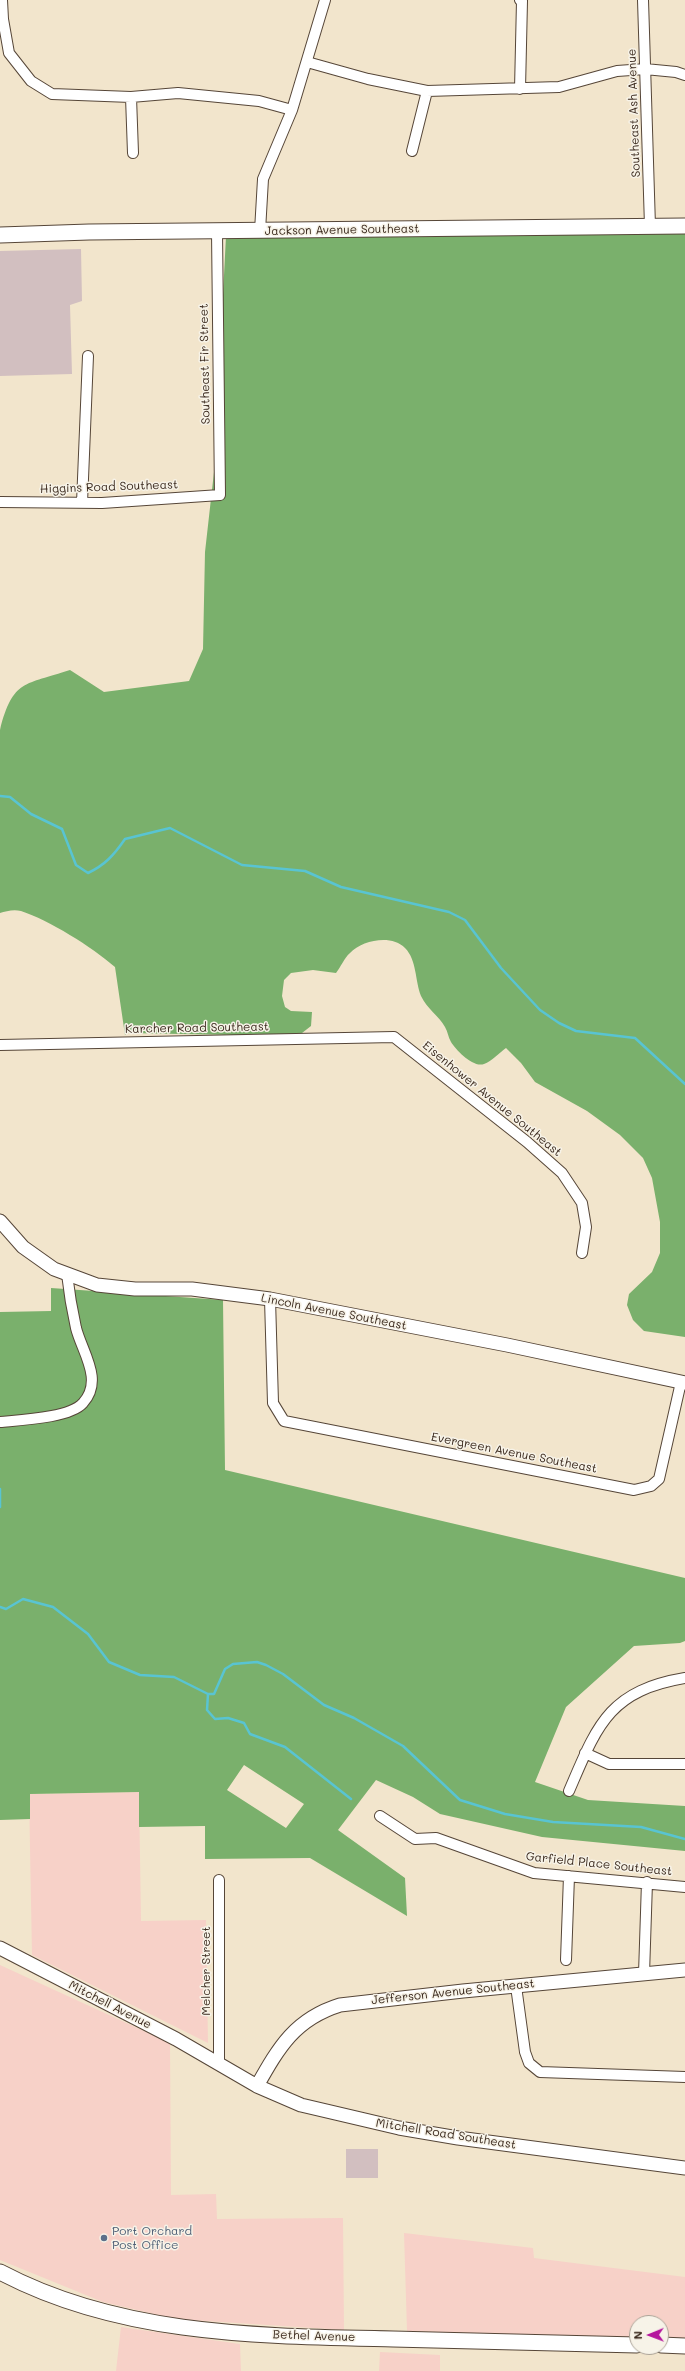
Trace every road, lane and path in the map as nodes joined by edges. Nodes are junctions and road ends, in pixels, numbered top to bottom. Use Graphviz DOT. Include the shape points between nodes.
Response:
graph roads {
  1 [pos="2,0"];
  2 [pos="325,0"];
  3 [pos="520,0"];
  4 [pos="643,0"];
  5 [pos="307,62"];
  6 [pos="645,69"];
  7 [pos="685,75"];
  8 [pos="520,88"];
  9 [pos="427,91"];
  10 [pos="131,97"];
  11 [pos="292,110"];
  12 [pos="412,151"];
  13 [pos="133,153"];
  14 [pos="650,226"];
  15 [pos="685,226"];
  16 [pos="260,231"];
  17 [pos="216,232"];
  18 [pos="0,235"];
  19 [pos="88,356"];
  20 [pos="220,495"];
  21 [pos="0,502"];
  22 [pos="82,503"];
  23 [pos="394,1037"];
  24 [pos="0,1045"];
  25 [pos="0,1221"];
  26 [pos="582,1253"];
  27 [pos="67,1274"];
  28 [pos="270,1300"];
  29 [pos="683,1383"];
  30 [pos="0,1422"];
  31 [pos="685,1678"];
  32 [pos="585,1753"];
  33 [pos="685,1764"];
  34 [pos="569,1791"];
  35 [pos="380,1816"];
  36 [pos="569,1876"];
  37 [pos="218,1880"];
  38 [pos="646,1882"];
  39 [pos="685,1886"];
  40 [pos="0,1948"];
  41 [pos="566,1960"];
  42 [pos="685,1970"];
  43 [pos="644,1974"];
  44 [pos="516,1986"];
  45 [pos="218,2063"];
  46 [pos="685,2077"];
  47 [pos="257,2086"];
  48 [pos="685,2168"];
  49 [pos="0,2272"];
  50 [pos="629,2345"];
  51 [pos="669,2345"];
  52 [pos="685,2346"];
  1 -- 10 [label="street" via="9,53 31,81 52,94"];
  2 -- 5 [label="street"];
  3 -- 8 [label="street"];
  4 -- 6 [label="street, Southeast Ash Avenue"];
  5 -- 9 [label="street" via="368,79"];
  5 -- 11 [label="street"];
  6 -- 7 [label="street"];
  6 -- 8 [label="street" via="617,71 559,87"];
  6 -- 14 [label="street, Southeast Ash Avenue"];
  8 -- 9 [label="street"];
  9 -- 12 [label="street"];
  10 -- 11 [label="street" via="178,93 259,101"];
  10 -- 13 [label="street"];
  11 -- 16 [label="street" via="263,179"];
  14 -- 15 [label="main road, Jackson Avenue Southeast"];
  14 -- 16 [label="main road, Jackson Avenue Southeast"];
  16 -- 17 [label="main road, Jackson Avenue Southeast"];
  17 -- 18 [label="main road, Jackson Avenue Southeast"];
  17 -- 20 [label="street, Southeast Fir Street"];
  19 -- 22 [label="street"];
  20 -- 22 [label="street, Higgins Road Southeast"];
  21 -- 22 [label="street, Higgins Road Southeast"];
  23 -- 24 [label="street, Karcher Road Southeast"];
  23 -- 26 [label="street, Eisenhower Avenue Southeast" via="527,1142 562,1173 582,1203 586,1227"];
  25 -- 27 [label="street, Lincoln Avenue Southeast" via="23,1247 54,1269"];
  27 -- 28 [label="street, Lincoln Avenue Southeast" via="97,1285 135,1289 192,1289"];
  27 -- 30 [label="street" via="76,1330 91,1367 91,1387 83,1404 59,1415"];
  28 -- 29 [label="street, Lincoln Avenue Southeast" via="507,1345"];
  28 -- 29 [label="street, Evergreen Avenue Southeast" via="272,1403 284,1421 634,1490 651,1486 659,1479"];
  31 -- 32 [label="street" via="654,1684 623,1700 597,1729"];
  32 -- 33 [label="street" via="609,1764"];
  32 -- 34 [label="street"];
  35 -- 36 [label="street, Garfield Place Southeast" via="415,1839 436,1838 520,1870"];
  36 -- 38 [label="street, Garfield Place Southeast"];
  36 -- 41 [label="street"];
  37 -- 45 [label="street, Melcher Street"];
  38 -- 39 [label="street, Garfield Place Southeast"];
  38 -- 43 [label="street"];
  40 -- 45 [label="street, Mitchell Avenue"];
  42 -- 43 [label="street, Jefferson Avenue Southeast"];
  43 -- 44 [label="street, Jefferson Avenue Southeast"];
  44 -- 46 [label="street" via="525,2052 529,2063 540,2072"];
  44 -- 47 [label="street, Jefferson Avenue Southeast" via="361,2002 322,2011 293,2031 272,2059"];
  45 -- 47 [label="street, Mitchell Road Southeast"];
  47 -- 48 [label="street, Mitchell Road Southeast" via="301,2105 399,2128"];
  49 -- 50 [label="main road, Bethel Avenue" via="43,2292 90,2307 137,2320 209,2331 330,2337"];
  51 -- 52 [label="main road"];
}
